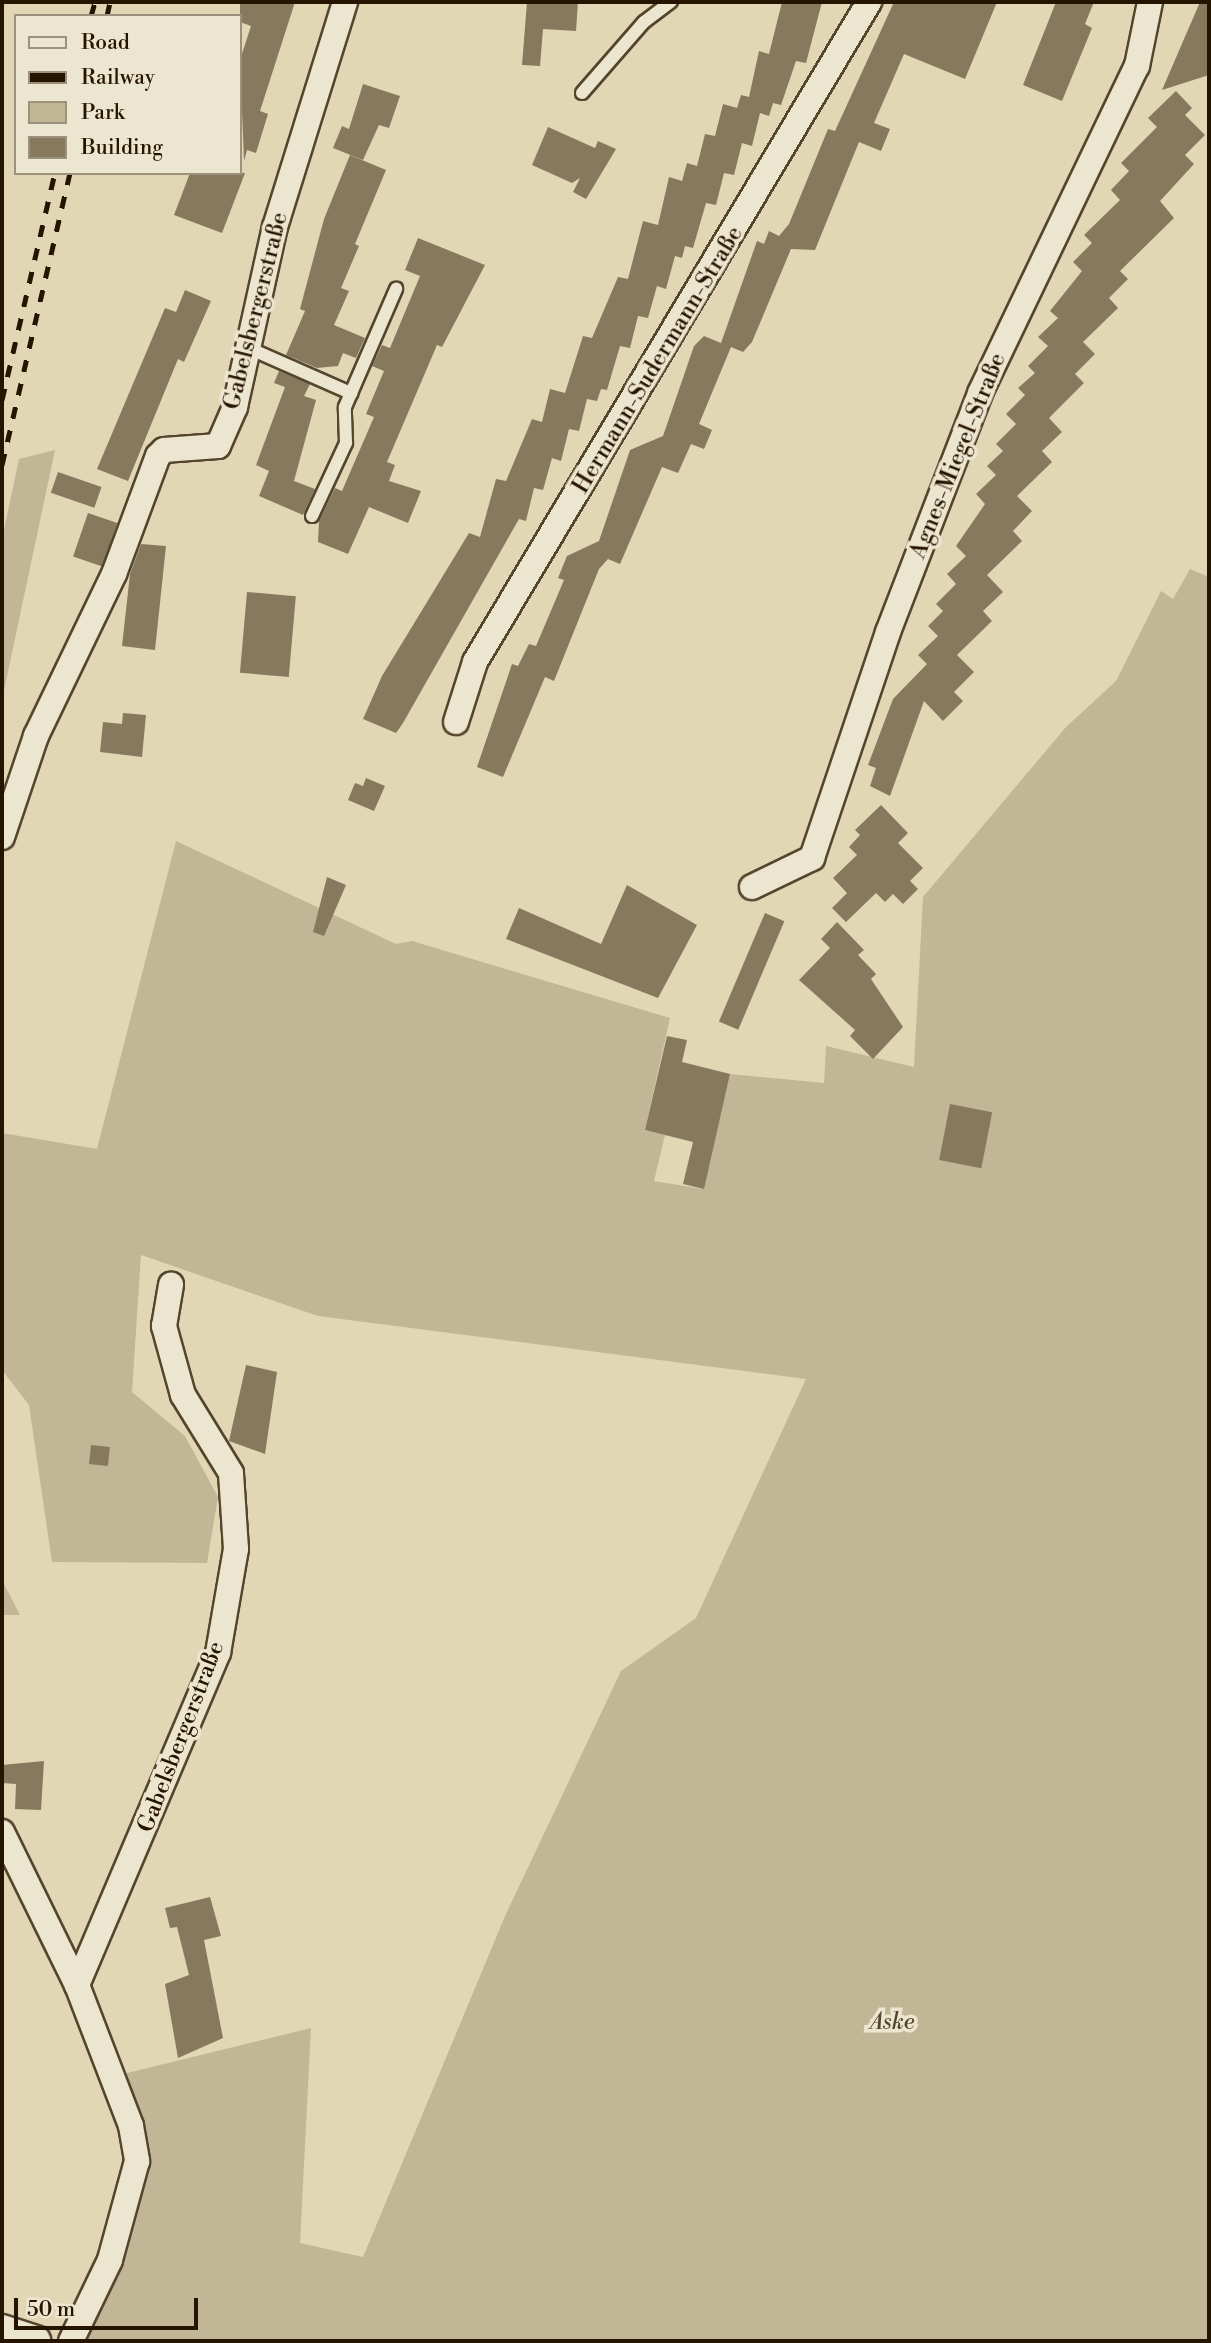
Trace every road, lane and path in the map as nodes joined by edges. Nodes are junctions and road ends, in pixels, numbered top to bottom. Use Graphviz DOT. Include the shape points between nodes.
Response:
graph roads {
  1 [pos="345,2"];
  2 [pos="671,2"];
  3 [pos="869,2"];
  4 [pos="1150,2"];
  5 [pos="582,93"];
  6 [pos="396,289"];
  7 [pos="246,347"];
  8 [pos="351,393"];
  9 [pos="312,516"];
  10 [pos="456,722"];
  11 [pos="2,837"];
  12 [pos="752,887"];
  13 [pos="171,1285"];
  14 [pos="2,1832"];
  15 [pos="77,1984"];
  16 [pos="2,2330"];
  17 [pos="35,2341"];
  18 [pos="71,2341"];
  1 -- 7 [label="street, Gabelsbergerstraße" via="275,227"];
  2 -- 5 [label="lane" via="644,22"];
  3 -- 10 [label="street, Hermann-Sudermann-Straße" via="475,662"];
  4 -- 12 [label="street, Agnes-Miegel-Straße" via="1137,66 980,393 888,632 812,858"];
  6 -- 8 [label="lane"];
  7 -- 8 [label="lane"];
  7 -- 11 [label="street, Gabelsbergerstraße" via="235,407 218,446 164,450 158,456 114,574 36,736"];
  8 -- 9 [label="lane" via="345,443"];
  13 -- 15 [label="street, Gabelsbergerstraße" via="164,1326 183,1395 231,1474 236,1549 218,1653"];
  14 -- 15 [label="street"];
  15 -- 18 [label="street" via="131,2126 137,2161 110,2260"];
  16 -- 17 [label="street"];
}
